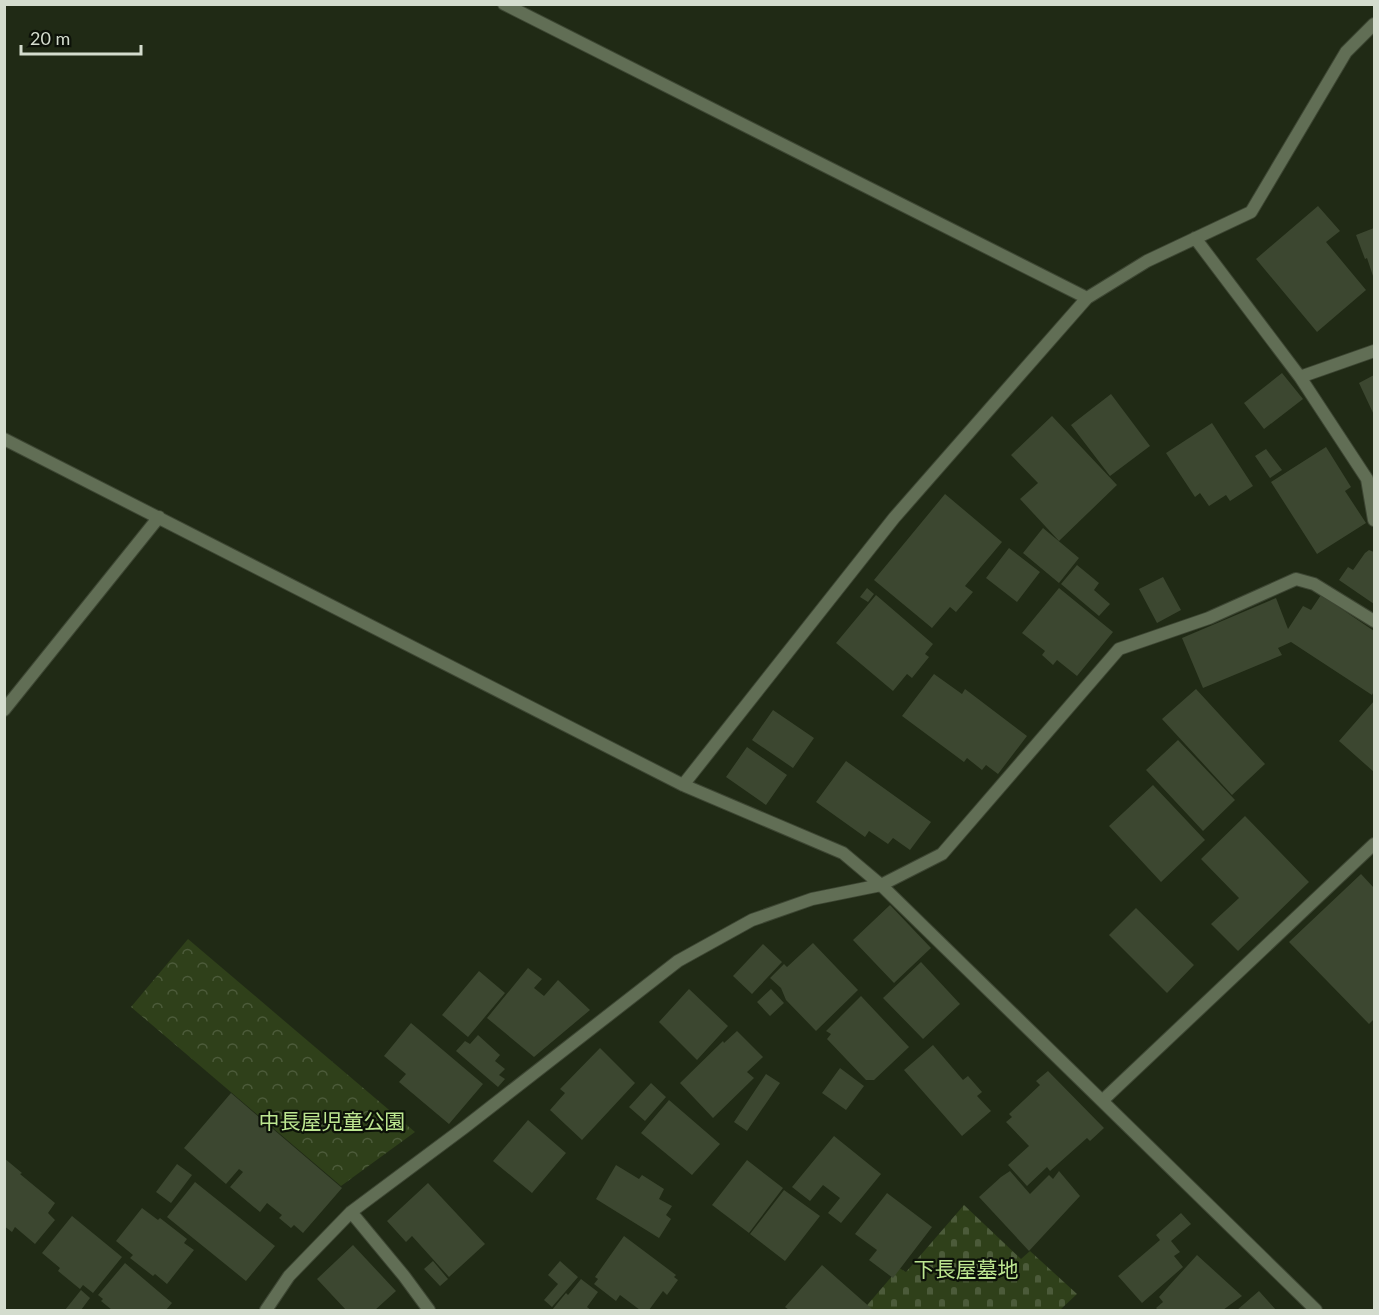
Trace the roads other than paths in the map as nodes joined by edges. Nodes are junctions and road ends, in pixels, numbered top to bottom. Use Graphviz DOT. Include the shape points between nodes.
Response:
graph roads {
  1 [pos="504,4"];
  2 [pos="1374,24"];
  3 [pos="1195,238"];
  4 [pos="1087,298"];
  5 [pos="1374,351"];
  6 [pos="1300,377"];
  7 [pos="4,439"];
  8 [pos="159,517"];
  9 [pos="1374,520"];
  10 [pos="1374,621"];
  11 [pos="4,710"];
  12 [pos="683,785"];
  13 [pos="1374,844"];
  14 [pos="881,885"];
  15 [pos="1102,1101"];
  16 [pos="351,1212"];
  17 [pos="266,1311"];
  18 [pos="429,1311"];
  19 [pos="1316,1311"];
  1 -- 4 [label="street"];
  2 -- 3 [label="street" via="1346,52 1251,212"];
  3 -- 4 [label="street" via="1147,261"];
  3 -- 6 [label="street"];
  4 -- 12 [label="street" via="894,518"];
  5 -- 6 [label="street"];
  6 -- 9 [label="street" via="1367,479"];
  7 -- 8 [label="street"];
  8 -- 11 [label="street"];
  8 -- 12 [label="street"];
  10 -- 14 [label="street" via="1314,584 1296,579 1209,618 1119,649 942,854"];
  12 -- 14 [label="street" via="843,853"];
  13 -- 15 [label="street"];
  14 -- 15 [label="street"];
  14 -- 16 [label="street" via="812,899 752,920 678,961"];
  15 -- 19 [label="street"];
  16 -- 17 [label="street" via="289,1276"];
  16 -- 18 [label="street"];
}
